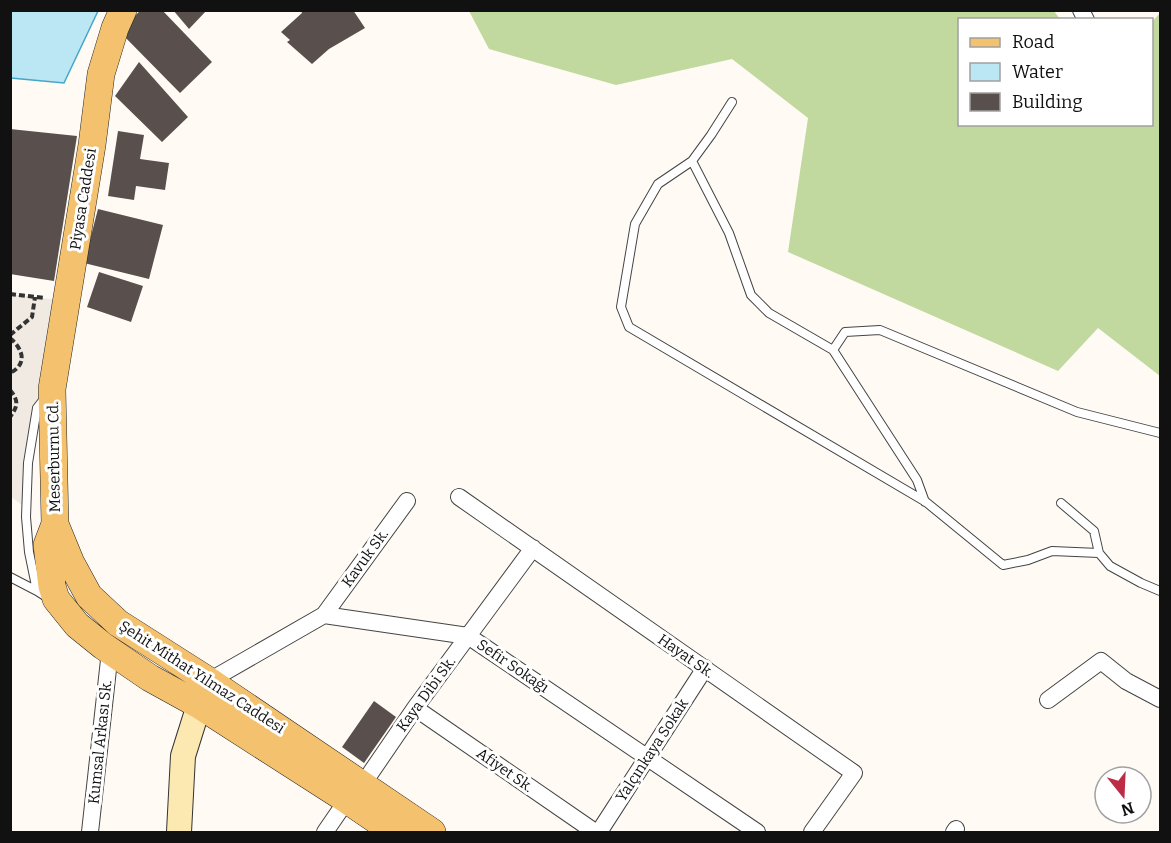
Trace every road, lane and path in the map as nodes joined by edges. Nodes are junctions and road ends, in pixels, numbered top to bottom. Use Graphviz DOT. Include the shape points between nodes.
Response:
graph roads {
  1 [pos="123,10"];
  2 [pos="732,102"];
  3 [pos="692,161"];
  4 [pos="10,294"];
  5 [pos="35,297"];
  6 [pos="67,298"];
  7 [pos="10,337"];
  8 [pos="833,351"];
  9 [pos="10,373"];
  10 [pos="10,390"];
  11 [pos="52,390"];
  12 [pos="10,417"];
  13 [pos="1161,434"];
  14 [pos="459,497"];
  15 [pos="407,501"];
  16 [pos="926,502"];
  17 [pos="1060,503"];
  18 [pos="55,524"];
  19 [pos="533,548"];
  20 [pos="1099,553"];
  21 [pos="10,577"];
  22 [pos="1161,591"];
  23 [pos="46,595"];
  24 [pos="324,615"];
  25 [pos="468,636"];
  26 [pos="110,651"];
  27 [pos="705,668"];
  28 [pos="204,693"];
  29 [pos="1161,699"];
  30 [pos="1048,700"];
  31 [pos="415,708"];
  32 [pos="647,758"];
  33 [pos="355,792"];
  34 [pos="90,832"];
  35 [pos="179,832"];
  36 [pos="325,832"];
  37 [pos="394,832"];
  38 [pos="432,832"];
  39 [pos="597,832"];
  40 [pos="757,832"];
  41 [pos="812,832"];
  1 -- 6 [label="main road, Piyasa Caddesi" via="101,74"];
  2 -- 3 [label="lane"];
  3 -- 8 [label="lane" via="729,233 751,295 768,313"];
  3 -- 16 [label="lane" via="658,184 635,224 621,307 629,327"];
  4 -- 5 [label="path"];
  5 -- 6 [label="path"];
  5 -- 7 [label="path" via="32,317"];
  6 -- 11 [label="main road, Piyasa Caddesi"];
  7 -- 9 [label="path" via="22,354 21,364"];
  8 -- 13 [label="lane" via="845,332 880,330 1077,412"];
  8 -- 16 [label="lane" via="917,480"];
  10 -- 12 [label="path" via="17,401"];
  11 -- 18 [label="main road, Meserburnu Cd."];
  11 -- 23 [label="lane" via="37,408 28,463 26,517 29,552"];
  14 -- 19 [label="street, Hayat Sk."];
  15 -- 24 [label="street, Kavuk Sk."];
  16 -- 20 [label="lane" via="1003,565 1052,551"];
  17 -- 20 [label="lane" via="1094,531"];
  18 -- 23 [label="main road, Şehit Mithat Yılmaz Caddesi" via="46,545 52,586"];
  18 -- 28 [label="main road, Şehit Mithat Yılmaz Caddesi" via="89,596"];
  19 -- 25 [label="street, Kaya Dibi Sk."];
  19 -- 27 [label="street, Hayat Sk."];
  20 -- 22 [label="lane" via="1110,566"];
  21 -- 23 [label="lane"];
  23 -- 26 [label="main road, Şehit Mithat Yılmaz Caddesi"];
  24 -- 25 [label="street, Sefir Sokağı"];
  24 -- 28 [label="street"];
  25 -- 31 [label="street, Kaya Dibi Sk."];
  25 -- 32 [label="street, Sefir Sokağı"];
  26 -- 28 [label="main road, Şehit Mithat Yılmaz Caddesi" via="150,678"];
  26 -- 34 [label="street, Kumsal Arkası Sk."];
  27 -- 32 [label="street, Yalçınkaya Sokak"];
  27 -- 41 [label="street, Hayat Sk." via="854,773"];
  28 -- 33 [label="main road, Şehit Mithat Yılmaz Caddesi"];
  28 -- 35 [label="main road" via="183,756"];
  29 -- 30 [label="street" via="1126,681 1101,661"];
  31 -- 33 [label="street, Kaya Dibi Sk."];
  31 -- 39 [label="street, Afiyet Sk."];
  32 -- 39 [label="street, Yalçınkaya Sokak"];
  32 -- 40 [label="street, Sefir Sokağı"];
  33 -- 36 [label="street, Kaya Dibi Sk."];
  33 -- 37 [label="main road, Şehit Mithat Yılmaz Caddesi"];
  33 -- 38 [label="main road, Şehit Mithat Yılmaz Caddesi"];
}
